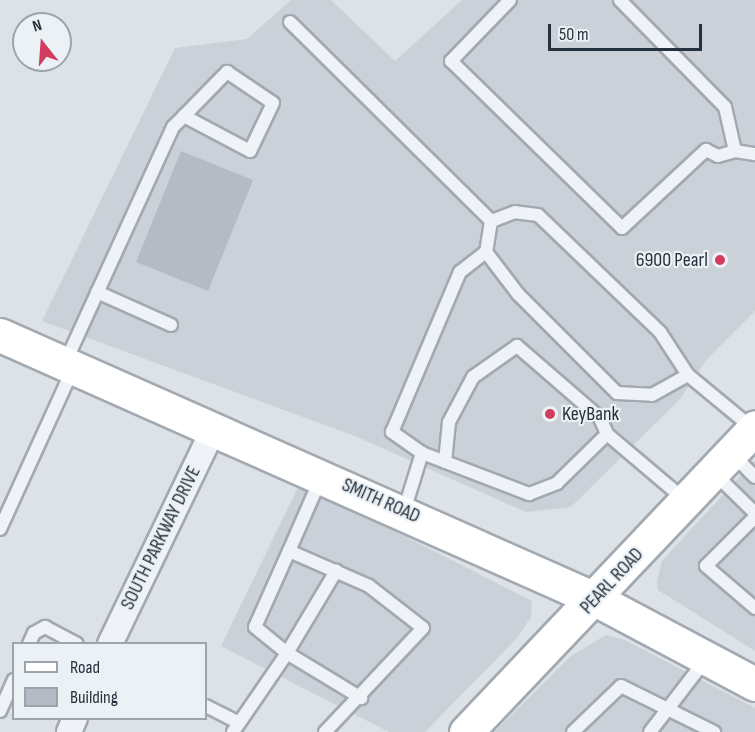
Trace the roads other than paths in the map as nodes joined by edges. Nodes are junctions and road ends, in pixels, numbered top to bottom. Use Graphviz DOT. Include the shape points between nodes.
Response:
graph roads {
  1 [pos="510,0"];
  2 [pos="620,0"];
  3 [pos="290,22"];
  4 [pos="184,116"];
  5 [pos="735,151"];
  6 [pos="755,154"];
  7 [pos="490,221"];
  8 [pos="486,252"];
  9 [pos="97,292"];
  10 [pos="171,326"];
  11 [pos="0,335"];
  12 [pos="69,366"];
  13 [pos="688,375"];
  14 [pos="754,428"];
  15 [pos="213,432"];
  16 [pos="608,434"];
  17 [pos="422,453"];
  18 [pos="445,462"];
  19 [pos="721,462"];
  20 [pos="322,475"];
  21 [pos="755,477"];
  22 [pos="686,501"];
  23 [pos="404,511"];
  24 [pos="755,515"];
  25 [pos="0,529"];
  26 [pos="289,551"];
  27 [pos="336,571"];
  28 [pos="595,599"];
  29 [pos="755,608"];
  30 [pos="30,642"];
  31 [pos="73,642"];
  32 [pos="111,642"];
  33 [pos="287,653"];
  34 [pos="707,658"];
  35 [pos="12,684"];
  36 [pos="755,684"];
  37 [pos="361,698"];
  38 [pos="207,707"];
  39 [pos="671,710"];
  40 [pos="0,711"];
  41 [pos="235,727"];
  42 [pos="325,732"];
  43 [pos="466,732"];
  44 [pos="573,732"];
  45 [pos="650,732"];
  46 [pos="714,732"];
  1 -- 5 [label="lane" via="451,61 622,228 706,150 718,156"];
  2 -- 5 [label="lane" via="725,106"];
  3 -- 7 [label="lane"];
  4 -- 4 [label="lane" via="227,72 273,103 250,151"];
  4 -- 9 [label="lane" via="173,127"];
  5 -- 6 [label="lane"];
  7 -- 8 [label="lane"];
  7 -- 13 [label="lane" via="515,212 538,215 660,332"];
  8 -- 13 [label="lane" via="518,294 617,393 652,395"];
  8 -- 17 [label="lane" via="460,272 392,432"];
  9 -- 10 [label="lane"];
  9 -- 12 [label="lane"];
  11 -- 12 [label="main road, SMITH ROAD"];
  12 -- 15 [label="main road, SMITH ROAD"];
  12 -- 25 [label="lane"];
  13 -- 14 [label="lane"];
  14 -- 19 [label="main road, PEARL ROAD"];
  15 -- 20 [label="main road, SMITH ROAD"];
  15 -- 32 [label="street, SOUTH PARKWAY DRIVE"];
  16 -- 18 [label="lane" via="556,483 529,494"];
  16 -- 18 [label="lane" via="600,418 517,346 473,377 448,423"];
  16 -- 22 [label="lane"];
  17 -- 18 [label="lane"];
  17 -- 23 [label="lane"];
  19 -- 21 [label="lane"];
  19 -- 22 [label="main road, PEARL ROAD"];
  19 -- 24 [label="lane"];
  20 -- 23 [label="main road, SMITH ROAD"];
  20 -- 26 [label="lane"];
  22 -- 28 [label="main road, PEARL ROAD"];
  23 -- 28 [label="main road, SMITH ROAD"];
  24 -- 29 [label="lane" via="706,566"];
  26 -- 27 [label="lane"];
  26 -- 33 [label="lane" via="255,627"];
  27 -- 33 [label="lane"];
  27 -- 37 [label="lane" via="369,586 423,628"];
  28 -- 34 [label="main road, SMITH ROAD"];
  28 -- 43 [label="main road, PEARL ROAD"];
  30 -- 31 [label="lane" via="34,633 45,627"];
  33 -- 37 [label="lane"];
  33 -- 41 [label="lane"];
  34 -- 36 [label="main road, SMITH ROAD"];
  34 -- 39 [label="lane"];
  35 -- 40 [label="lane"];
  37 -- 42 [label="lane"];
  38 -- 41 [label="lane"];
  39 -- 44 [label="lane" via="621,686"];
  39 -- 45 [label="lane"];
  39 -- 46 [label="lane"];
}
